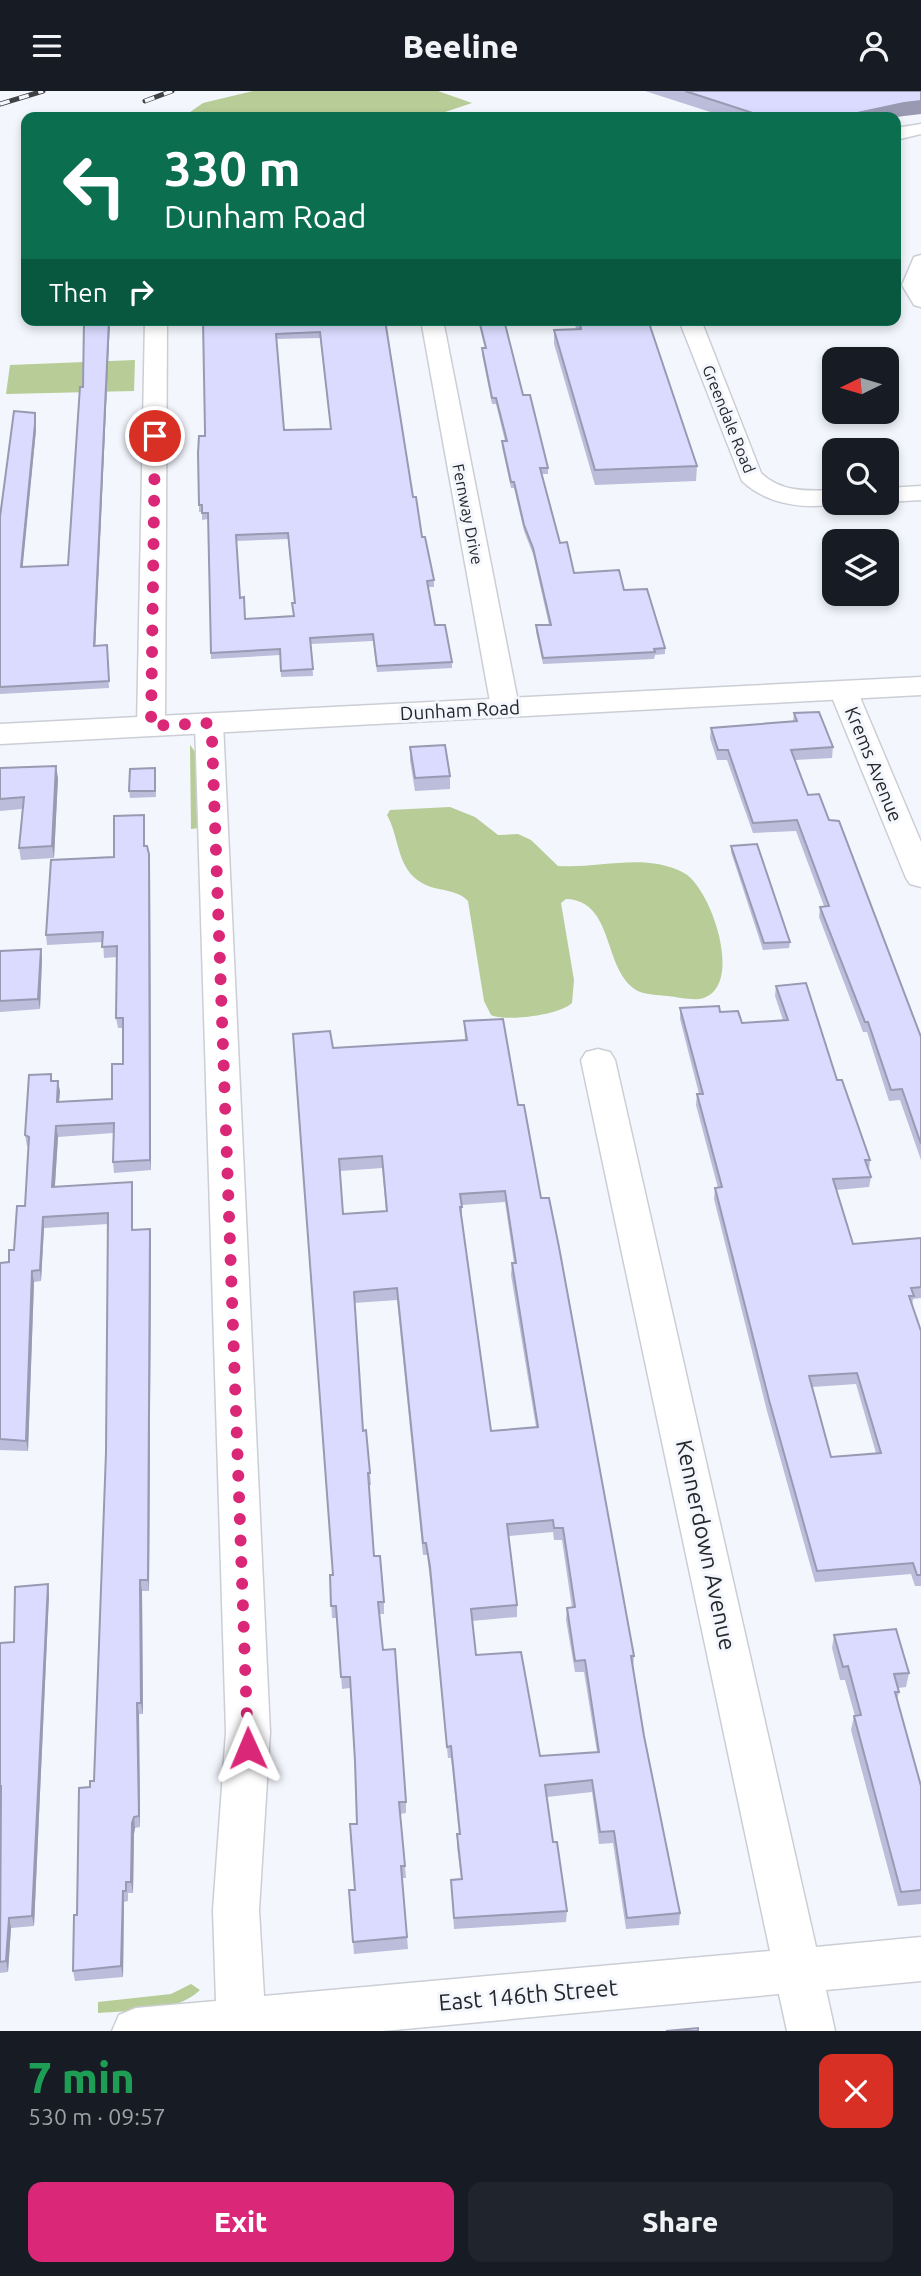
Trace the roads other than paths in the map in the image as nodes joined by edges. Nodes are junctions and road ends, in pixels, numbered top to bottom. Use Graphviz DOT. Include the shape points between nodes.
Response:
graph roads {
  1 [pos="921,129"];
  2 [pos="901,133"];
  3 [pos="921,261"];
  4 [pos="921,300"];
  5 [pos="156,326"];
  6 [pos="433,326"];
  7 [pos="692,326"];
  8 [pos="921,493"];
  9 [pos="899,494"];
  10 [pos="822,497"];
  11 [pos="921,686"];
  12 [pos="843,690"];
  13 [pos="505,708"];
  14 [pos="209,723"];
  15 [pos="151,726"];
  16 [pos="0,734"];
  17 [pos="921,878"];
  18 [pos="598,1060"];
  19 [pos="921,1959"];
  20 [pos="799,1971"];
  21 [pos="241,2026"];
  22 [pos="136,2031"];
  23 [pos="811,2031"];
  1 -- 2 [label="street"];
  3 -- 4 [label="street" via="912,285"];
  5 -- 15 [label="street"];
  6 -- 13 [label="street, Fernway Drive"];
  7 -- 10 [label="street, Greendale Road" via="750,476 766,490 790,497"];
  8 -- 9 [label="street"];
  11 -- 12 [label="street, Dunham Road"];
  12 -- 13 [label="street, Dunham Road"];
  12 -- 17 [label="street, Krems Avenue"];
  13 -- 14 [label="street, Dunham Road"];
  14 -- 15 [label="street, Dunham Road"];
  14 -- 21 [label="street" via="248,1732 236,1910"];
  15 -- 16 [label="street, Dunham Road"];
  18 -- 20 [label="street, Kennerdown Avenue"];
  19 -- 20 [label="street, East 146th Street"];
  20 -- 21 [label="street, East 146th Street"];
  20 -- 23 [label="street, Kennerdown Avenue"];
  21 -- 22 [label="street, East 146th Street"];
}
